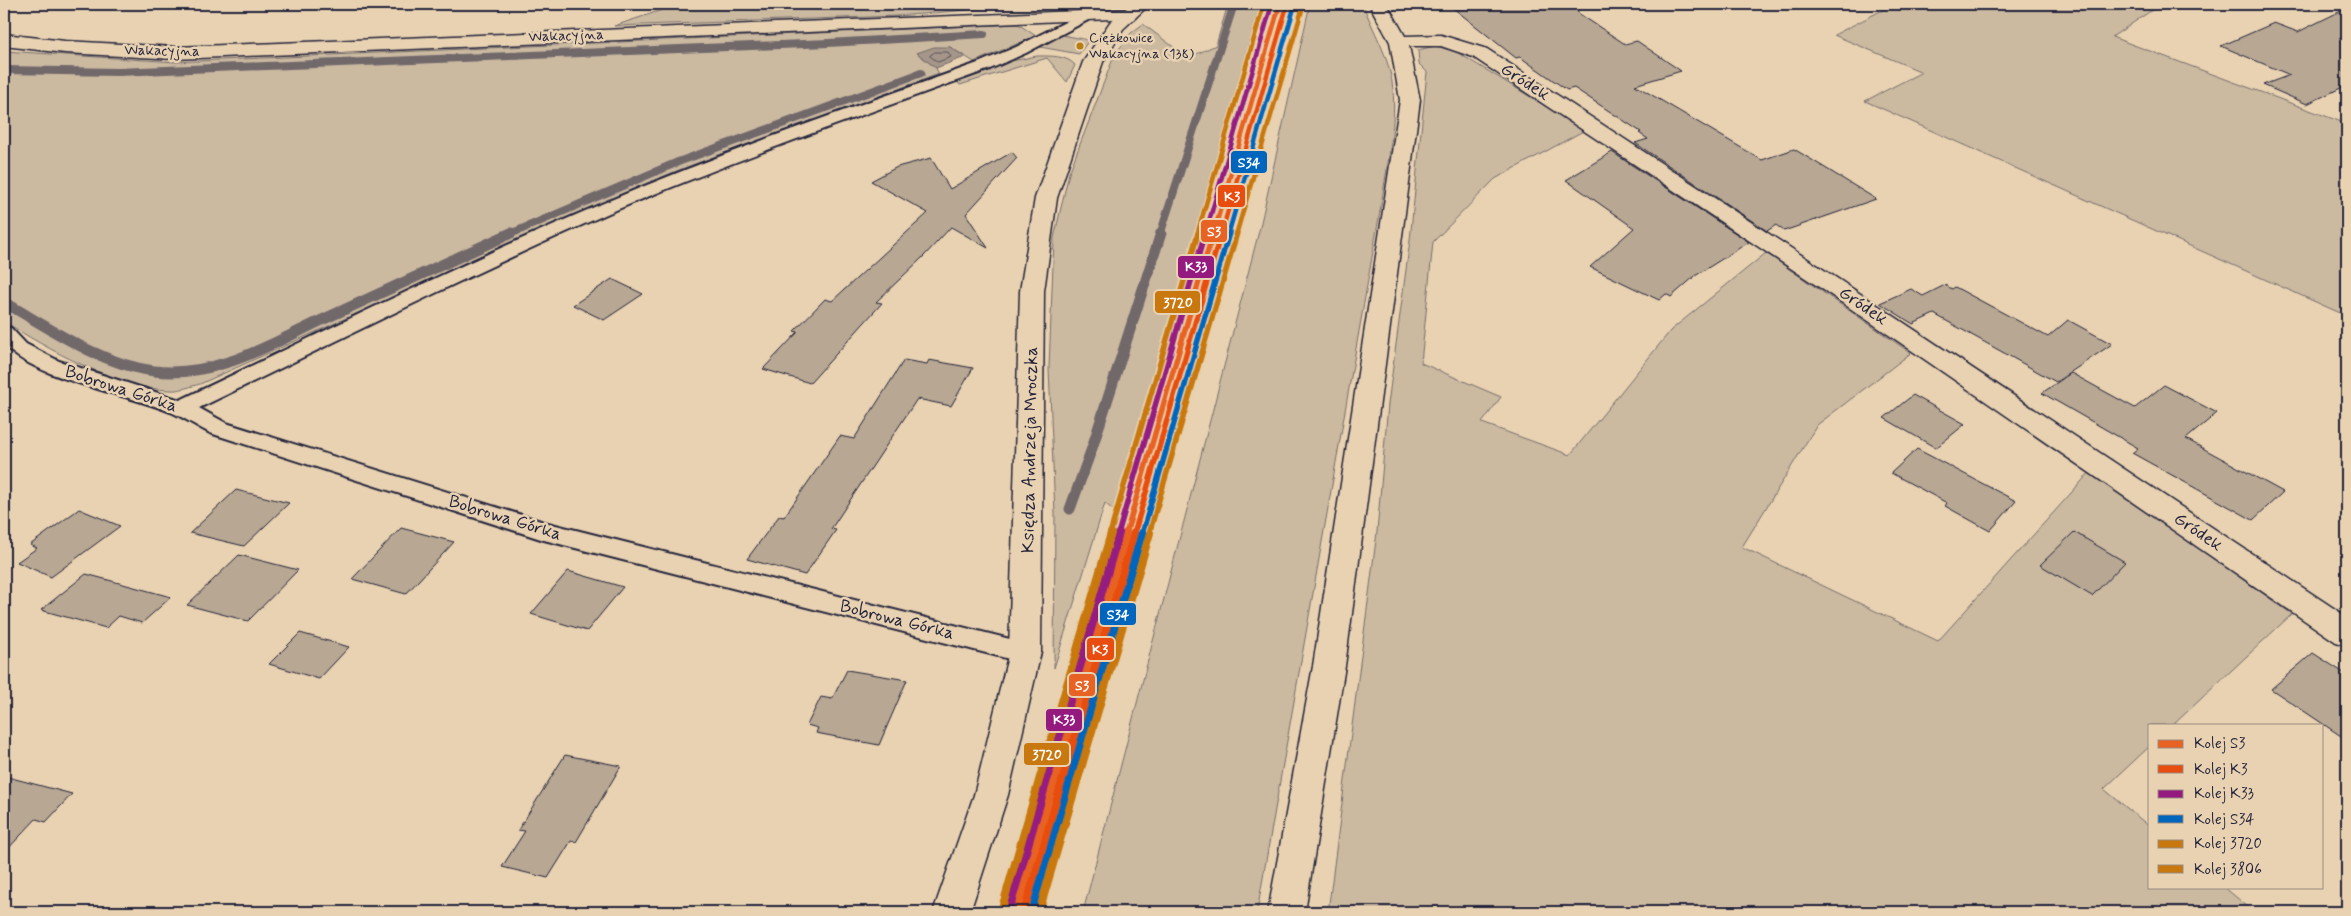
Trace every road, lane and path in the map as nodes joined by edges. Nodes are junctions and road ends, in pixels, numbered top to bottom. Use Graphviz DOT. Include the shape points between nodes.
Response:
graph roads {
  1 [pos="1378,4"];
  2 [pos="1135,9"];
  3 [pos="1084,16"];
  4 [pos="4,40"];
  5 [pos="1399,42"];
  6 [pos="4,333"];
  7 [pos="181,408"];
  8 [pos="2347,633"];
  9 [pos="1025,652"];
  10 [pos="951,912"];
  11 [pos="1286,912"];
  1 -- 5 [label="street"];
  2 -- 3 [label="street, Wakacyjna"];
  2 -- 9 [label="street, Księdza Andrzeja Mroczka" via="1116,26 1093,62 1046,198 1032,291"];
  3 -- 4 [label="street, Wakacyjna" via="176,53"];
  3 -- 7 [label="lane" via="1022,50 984,66 750,150 604,210 477,266"];
  5 -- 8 [label="street, Gródek" via="1427,38 1480,53 1824,280"];
  5 -- 11 [label="street" via="1410,100 1330,656"];
  6 -- 7 [label="lane, Bobrowa Górka" via="19,349 52,366"];
  7 -- 9 [label="lane, Bobrowa Górka" via="218,428 544,531"];
  9 -- 10 [label="street, Księdza Andrzeja Mroczka" via="991,795"];
}
